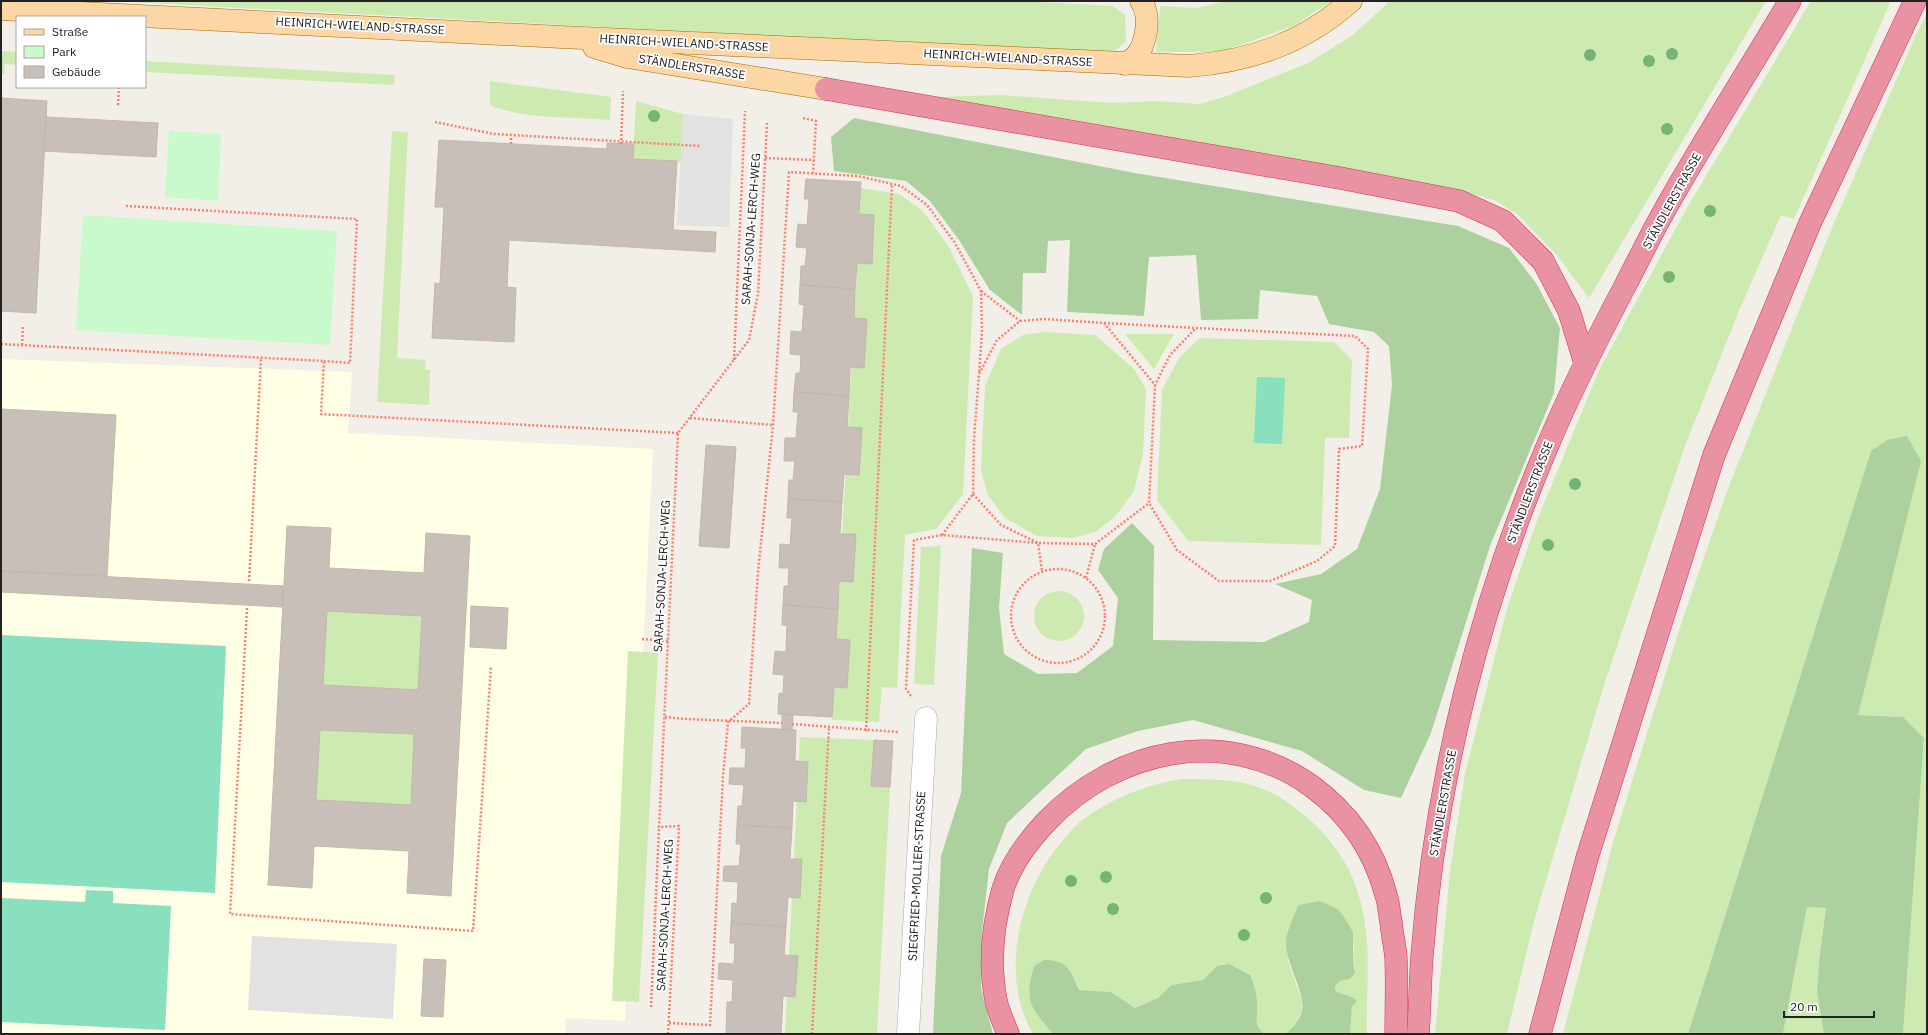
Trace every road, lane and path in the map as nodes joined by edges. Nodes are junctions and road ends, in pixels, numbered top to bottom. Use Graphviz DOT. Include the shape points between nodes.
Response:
graph roads {
  1 [pos="1141,1"];
  2 [pos="1351,1"];
  3 [pos="1790,1"];
  4 [pos="1916,1"];
  5 [pos="1,8"];
  6 [pos="560,37"];
  7 [pos="1125,64"];
  8 [pos="119,88"];
  9 [pos="826,89"];
  10 [pos="622,92"];
  11 [pos="118,105"];
  12 [pos="745,111"];
  13 [pos="803,118"];
  14 [pos="435,122"];
  15 [pos="767,123"];
  16 [pos="512,136"];
  17 [pos="621,143"];
  18 [pos="511,144"];
  19 [pos="700,146"];
  20 [pos="765,158"];
  21 [pos="814,160"];
  22 [pos="813,173"];
  23 [pos="892,184"];
  24 [pos="126,206"];
  25 [pos="980,291"];
  26 [pos="1020,321"];
  27 [pos="1104,323"];
  28 [pos="23,326"];
  29 [pos="1196,328"];
  30 [pos="1,344"];
  31 [pos="22,345"];
  32 [pos="260,358"];
  33 [pos="324,361"];
  34 [pos="734,361"];
  35 [pos="1585,363"];
  36 [pos="979,374"];
  37 [pos="1155,385"];
  38 [pos="690,418"];
  39 [pos="773,425"];
  40 [pos="678,433"];
  41 [pos="973,494"];
  42 [pos="1149,504"];
  43 [pos="942,535"];
  44 [pos="1038,543"];
  45 [pos="1095,544"];
  46 [pos="1042,571"];
  47 [pos="1086,578"];
  48 [pos="249,581"];
  49 [pos="247,608"];
  50 [pos="642,638"];
  51 [pos="668,641"];
  52 [pos="491,666"];
  53 [pos="665,716"];
  54 [pos="728,722"];
  55 [pos="782,723"];
  56 [pos="792,724"];
  57 [pos="925,726"];
  58 [pos="829,728"];
  59 [pos="866,731"];
  60 [pos="659,827"];
  61 [pos="651,1007"];
  62 [pos="669,1023"];
  63 [pos="668,1034"];
  64 [pos="812,1034"];
  65 [pos="908,1034"];
  66 [pos="1008,1034"];
  67 [pos="1396,1034"];
  68 [pos="1418,1034"];
  69 [pos="1540,1034"];
  1 -- 7 [label="main road" via="1146,15 1142,46 1135,57"];
  2 -- 7 [label="main road, HEINRICH-WIELAND-STRASSE" via="1315,28 1289,43 1255,55 1217,64 1189,66"];
  3 -- 35 [label="highway, STÄNDLERSTRASSE" via="1670,199"];
  4 -- 69 [label="highway" via="1810,223 1714,455 1587,858"];
  5 -- 6 [label="main road, HEINRICH-WIELAND-STRASSE"];
  6 -- 7 [label="main road, HEINRICH-WIELAND-STRASSE"];
  6 -- 9 [label="main road, STÄNDLERSTRASSE" via="627,57"];
  8 -- 11 [label="path"];
  9 -- 35 [label="highway" via="1333,176 1459,202 1503,222 1543,261 1569,311"];
  10 -- 17 [label="path"];
  12 -- 34 [label="path"];
  13 -- 21 [label="path" via="816,121"];
  14 -- 16 [label="path"];
  15 -- 20 [label="path, SARAH-SONJA-LERCH-WEG"];
  16 -- 17 [label="path"];
  16 -- 18 [label="path"];
  17 -- 19 [label="path"];
  20 -- 21 [label="path"];
  20 -- 34 [label="path, SARAH-SONJA-LERCH-WEG" via="758,294 749,340"];
  21 -- 22 [label="path"];
  22 -- 23 [label="path" via="858,176"];
  22 -- 39 [label="path" via="789,172"];
  23 -- 25 [label="path" via="901,186 927,205 955,243"];
  23 -- 59 [label="path"];
  24 -- 33 [label="path" via="357,219 350,363"];
  25 -- 26 [label="path"];
  25 -- 36 [label="path" via="982,331"];
  26 -- 27 [label="path" via="1044,319"];
  26 -- 36 [label="path" via="997,340"];
  27 -- 29 [label="path"];
  27 -- 37 [label="path"];
  28 -- 31 [label="path"];
  29 -- 37 [label="path" via="1170,355"];
  29 -- 42 [label="path" via="1355,336 1368,349 1362,446 1339,449 1335,546 1317,561 1270,581 1219,581 1177,550"];
  30 -- 31 [label="path"];
  31 -- 32 [label="path"];
  32 -- 33 [label="path"];
  32 -- 48 [label="path"];
  33 -- 40 [label="path" via="321,414"];
  34 -- 38 [label="path, SARAH-SONJA-LERCH-WEG"];
  35 -- 68 [label="highway, STÄNDLERSTRASSE" via="1547,447 1518,521 1467,683 1448,772 1432,867 1422,955"];
  36 -- 41 [label="path"];
  37 -- 42 [label="path"];
  38 -- 39 [label="path"];
  38 -- 40 [label="path, SARAH-SONJA-LERCH-WEG"];
  39 -- 54 [label="path" via="758,572 749,704"];
  40 -- 51 [label="path, SARAH-SONJA-LERCH-WEG"];
  41 -- 43 [label="path"];
  41 -- 44 [label="path" via="1001,525"];
  42 -- 45 [label="path"];
  43 -- 44 [label="path"];
  43 -- 57 [label="path" via="914,540 906,689"];
  44 -- 45 [label="path"];
  44 -- 46 [label="path"];
  45 -- 47 [label="path"];
  46 -- 47 [label="path" via="1057,568 1072,571"];
  46 -- 47 [label="path" via="1028,579 1018,591 1012,605 1011,621 1015,636 1023,648 1036,658 1051,663 1081,657 1093,648 1101,634 1105,619 1103,604 1097,589"];
  49 -- 52 [label="path" via="230,914 473,931"];
  50 -- 51 [label="path"];
  51 -- 53 [label="path, SARAH-SONJA-LERCH-WEG"];
  53 -- 54 [label="path"];
  53 -- 60 [label="path, SARAH-SONJA-LERCH-WEG"];
  54 -- 55 [label="path"];
  54 -- 62 [label="path" via="710,1025"];
  56 -- 58 [label="path"];
  57 -- 59 [label="path"];
  57 -- 65 [label="street, SIEGFRIED-MOLLIER-STRASSE"];
  58 -- 59 [label="path"];
  58 -- 64 [label="path"];
  60 -- 61 [label="path"];
  60 -- 62 [label="path, SARAH-SONJA-LERCH-WEG" via="679,826"];
  62 -- 63 [label="path, SARAH-SONJA-LERCH-WEG"];
  66 -- 67 [label="highway" via="996,1001 992,960 996,923 1004,888 1017,860 1034,835 1058,809 1084,788 1130,765 1162,755 1195,751 1220,751 1252,757 1300,778 1342,811 1358,832 1370,851 1387,895 1396,957"];
}
